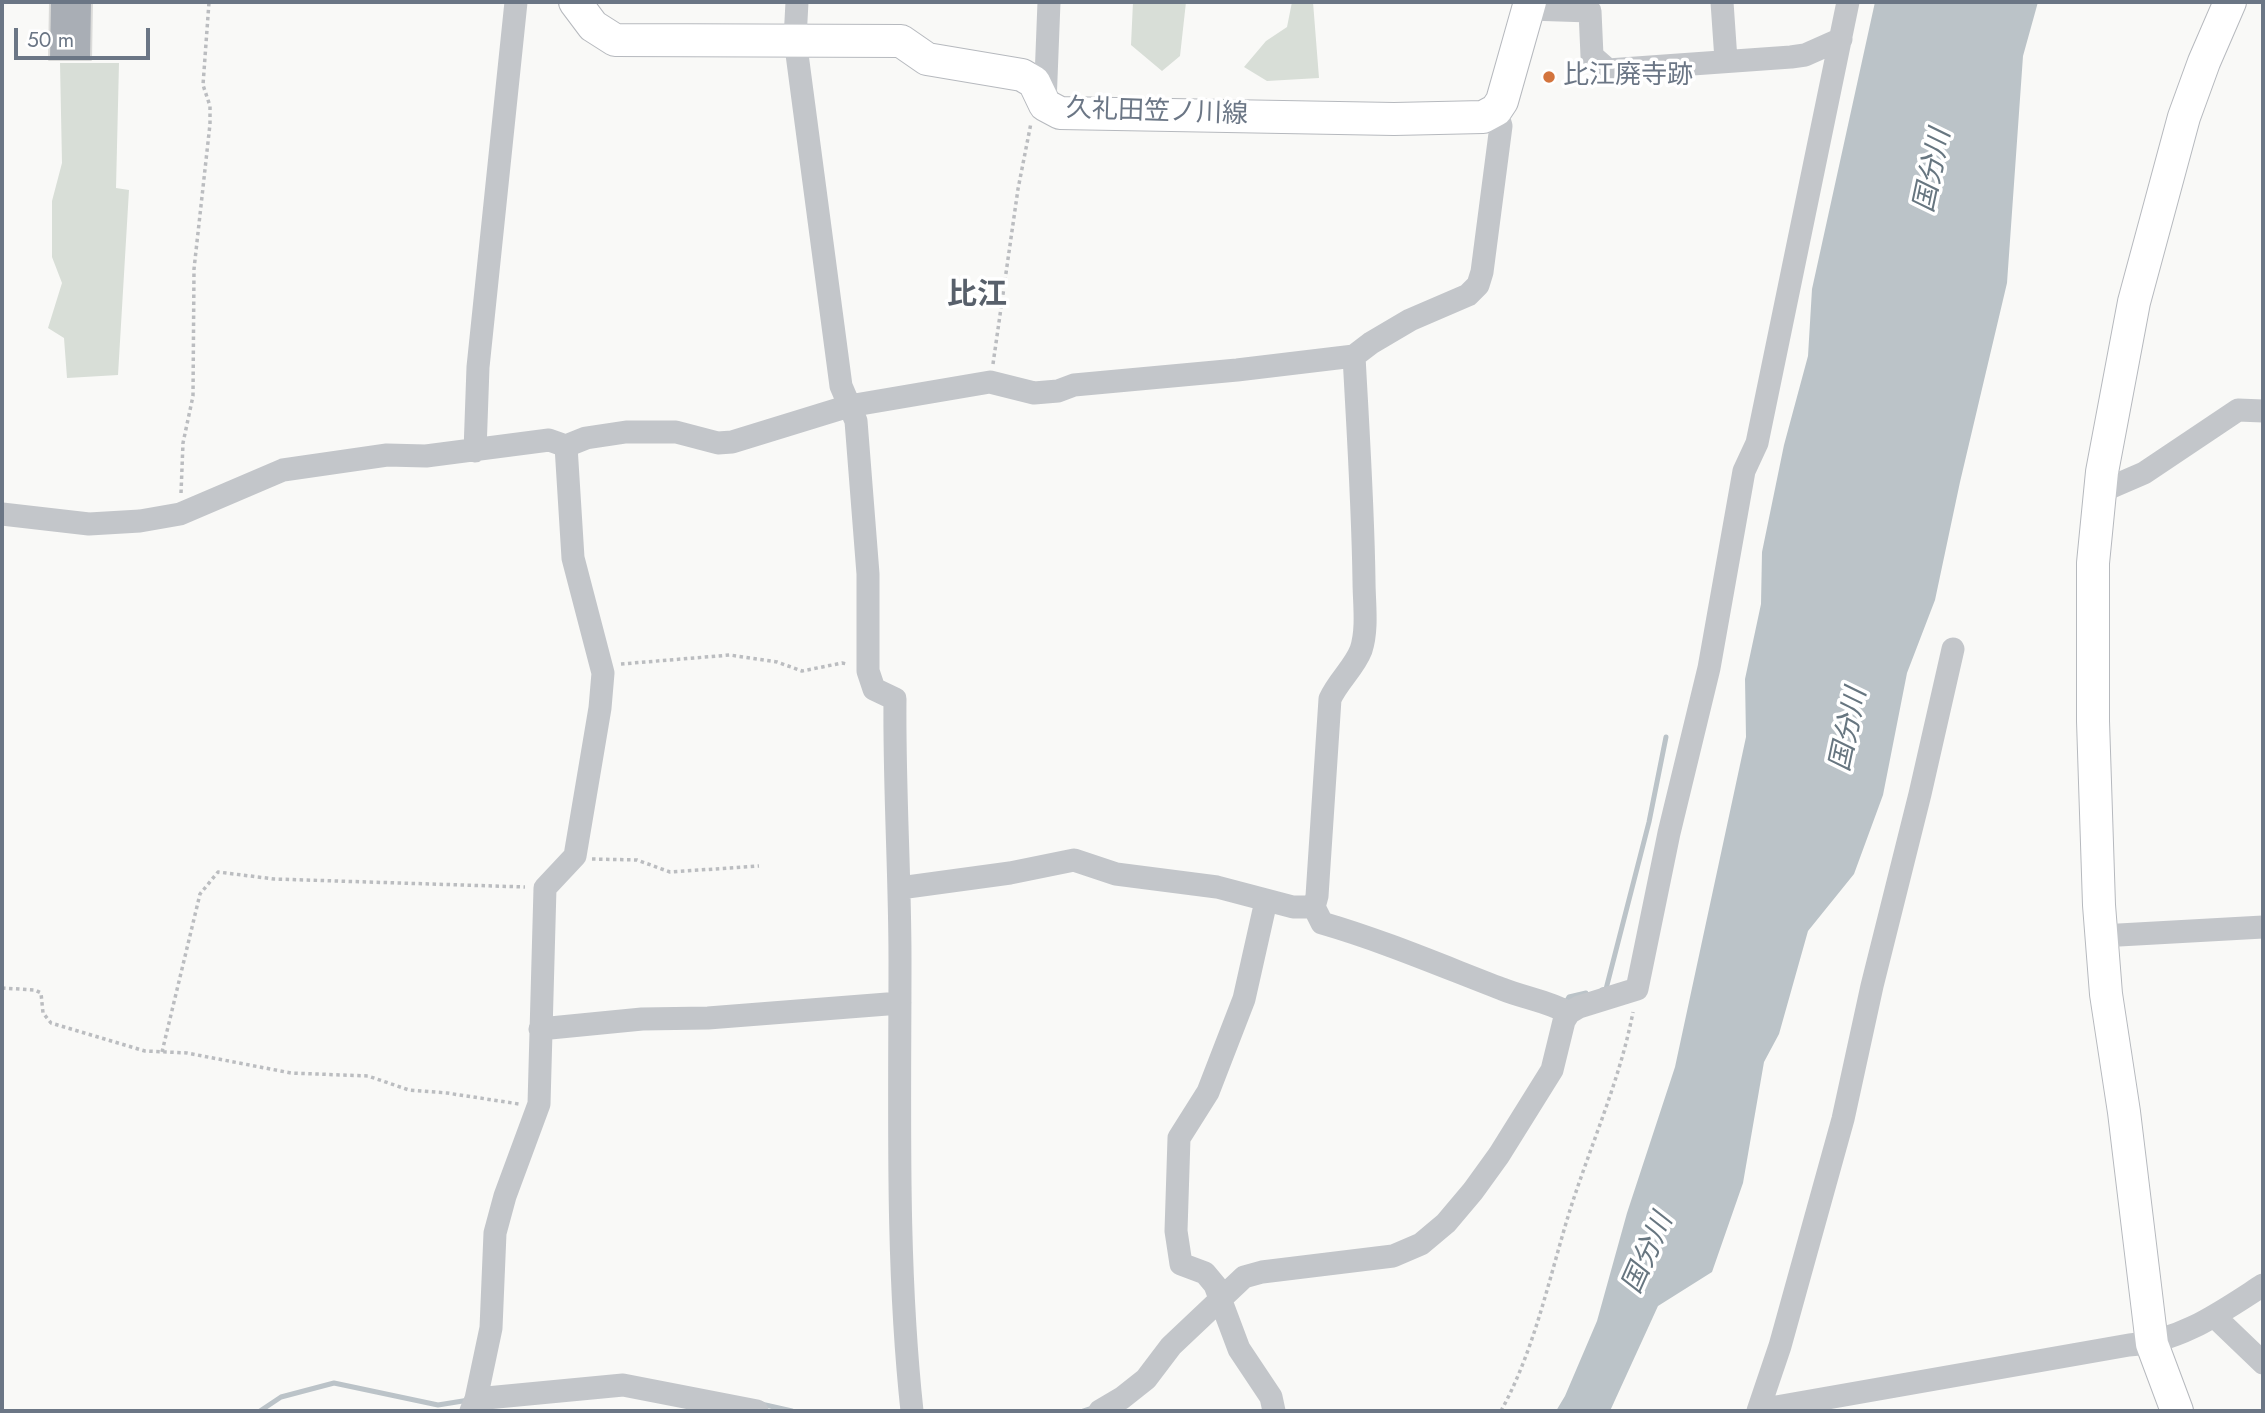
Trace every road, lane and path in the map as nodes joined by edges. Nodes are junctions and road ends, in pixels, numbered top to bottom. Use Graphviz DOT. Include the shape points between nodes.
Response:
graph roads {
  1 [pos="209,2"];
  2 [pos="516,2"];
  3 [pos="575,2"];
  4 [pos="797,2"];
  5 [pos="1049,2"];
  6 [pos="1722,2"];
  7 [pos="1849,2"];
  8 [pos="2230,2"];
  9 [pos="1530,5"];
  10 [pos="795,39"];
  11 [pos="1841,39"];
  12 [pos="1726,60"];
  13 [pos="1045,105"];
  14 [pos="1496,110"];
  15 [pos="1354,356"];
  16 [pos="990,382"];
  17 [pos="849,406"];
  18 [pos="2263,411"];
  19 [pos="566,446"];
  20 [pos="475,451"];
  21 [pos="2100,492"];
  22 [pos="2,514"];
  23 [pos="180,514"];
  24 [pos="1953,649"];
  25 [pos="601,665"];
  26 [pos="867,671"];
  27 [pos="573,858"];
  28 [pos="759,866"];
  29 [pos="545,888"];
  30 [pos="900,888"];
  31 [pos="1266,901"];
  32 [pos="1314,907"];
  33 [pos="2263,927"];
  34 [pos="2101,936"];
  35 [pos="2,988"];
  36 [pos="1637,989"];
  37 [pos="900,1003"];
  38 [pos="1564,1010"];
  39 [pos="540,1029"];
  40 [pos="162,1052"];
  41 [pos="539,1104"];
  42 [pos="2263,1285"];
  43 [pos="1219,1293"];
  44 [pos="2214,1316"];
  45 [pos="2152,1344"];
  46 [pos="2263,1363"];
  47 [pos="475,1401"];
  48 [pos="1758,1410"];
  49 [pos="757,1411"];
  50 [pos="912,1411"];
  51 [pos="1100,1411"];
  52 [pos="1274,1411"];
  53 [pos="1501,1411"];
  54 [pos="2177,1411"];
  1 -- 23 [label="path" via="203,85 210,124 194,270 193,396 183,443"];
  2 -- 20 [label="street" via="478,367"];
  3 -- 10 [label="street, 久礼田笠ノ川線" via="593,26 615,40"];
  4 -- 10 [label="street"];
  5 -- 13 [label="street"];
  6 -- 12 [label="street"];
  7 -- 11 [label="street"];
  8 -- 21 [label="street" via="2184,117 2134,302"];
  9 -- 12 [label="street" via="1590,11 1592,55 1608,70"];
  9 -- 14 [label="street"];
  10 -- 13 [label="street, 久礼田笠ノ川線" via="901,41 927,59 1022,75 1034,82"];
  10 -- 17 [label="street" via="841,386"];
  11 -- 12 [label="street" via="1805,55"];
  11 -- 36 [label="street" via="1757,443 1744,471 1710,668 1668,833"];
  13 -- 14 [label="street, 久礼田笠ノ川線" via="1060,113 1394,119 1483,117"];
  13 -- 16 [label="path" via="1033,116 1018,189"];
  14 -- 15 [label="street" via="1501,126 1478,285 1468,295 1410,320"];
  15 -- 16 [label="street" via="1034,393"];
  15 -- 32 [label="street" via="1364,630 1356,661 1330,699"];
  16 -- 17 [label="street"];
  17 -- 19 [label="street" via="732,442 676,432 626,432"];
  17 -- 26 [label="street" via="856,421 868,574"];
  18 -- 21 [label="street" via="2238,410 2144,473"];
  19 -- 20 [label="street" via="549,440"];
  19 -- 25 [label="street" via="573,558"];
  20 -- 23 [label="street" via="387,455 283,470"];
  21 -- 34 [label="street" via="2092,563 2092,722"];
  22 -- 23 [label="street" via="89,524 140,522"];
  24 -- 48 [label="street" via="1843,1119"];
  25 -- 26 [label="path" via="730,655 802,671 842,663"];
  25 -- 27 [label="street" via="600,708"];
  26 -- 30 [label="street" via="874,688 895,699"];
  27 -- 28 [label="path" via="638,860 670,872"];
  27 -- 29 [label="street"];
  29 -- 39 [label="street"];
  29 -- 40 [label="path" via="218,872 200,894"];
  30 -- 31 [label="street" via="1074,860 1116,874 1217,887"];
  30 -- 37 [label="street"];
  31 -- 32 [label="street"];
  31 -- 43 [label="street" via="1239,1011 1208,1092 1179,1138 1176,1231 1181,1264 1205,1273"];
  32 -- 38 [label="street" via="1322,923"];
  33 -- 34 [label="street"];
  34 -- 45 [label="street"];
  35 -- 40 [label="path" via="41,993 43,1013 51,1023"];
  36 -- 38 [label="street"];
  36 -- 53 [label="path" via="1628,1037 1531,1342"];
  37 -- 39 [label="street"];
  37 -- 50 [label="street" via="905,1349"];
  38 -- 43 [label="street" via="1552,1070 1473,1191 1421,1244 1393,1256 1262,1272"];
  39 -- 41 [label="street"];
  40 -- 41 [label="path" via="291,1073 369,1076 409,1090"];
  41 -- 47 [label="street" via="495,1233 491,1328"];
  42 -- 44 [label="street"];
  43 -- 51 [label="street" via="1146,1379"];
  43 -- 52 [label="street" via="1239,1349 1271,1397"];
  44 -- 45 [label="street"];
  44 -- 46 [label="street"];
  45 -- 48 [label="street"];
  45 -- 54 [label="street"];
  47 -- 49 [label="street" via="623,1385"];
}
